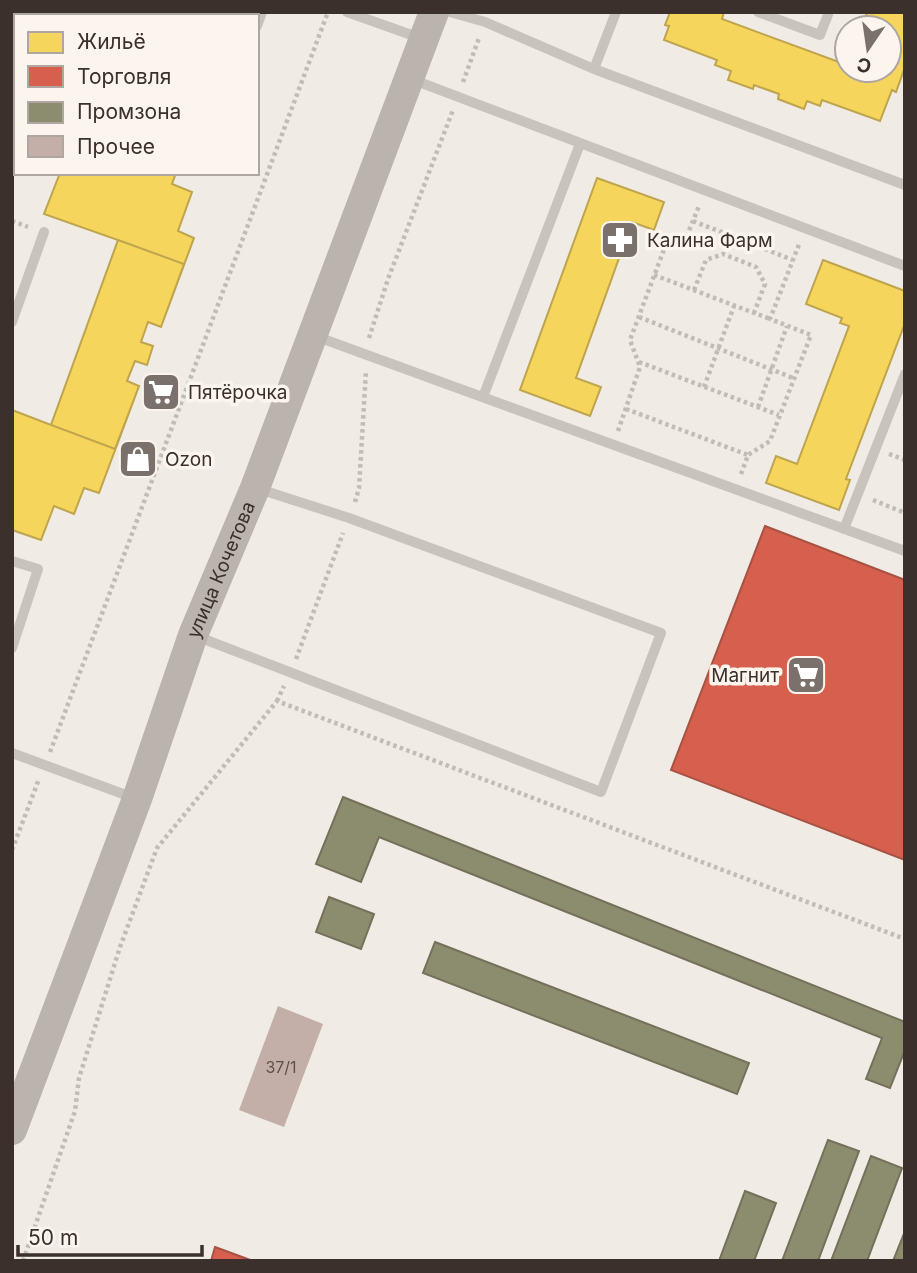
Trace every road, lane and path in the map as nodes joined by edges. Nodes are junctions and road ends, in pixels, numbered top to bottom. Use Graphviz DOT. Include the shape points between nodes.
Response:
graph roads {
  1 [pos="328,12"];
  2 [pos="347,12"];
  3 [pos="450,12"];
  4 [pos="615,12"];
  5 [pos="758,12"];
  6 [pos="829,12"];
  7 [pos="428,26"];
  8 [pos="594,69"];
  9 [pos="408,78"];
  10 [pos="580,144"];
  11 [pos="905,185"];
  12 [pos="705,191"];
  13 [pos="693,221"];
  14 [pos="806,228"];
  15 [pos="44,232"];
  16 [pos="793,260"];
  17 [pos="905,266"];
  18 [pos="654,275"];
  19 [pos="694,290"];
  20 [pos="734,306"];
  21 [pos="754,313"];
  22 [pos="639,317"];
  23 [pos="770,319"];
  24 [pos="12,323"];
  25 [pos="787,326"];
  26 [pos="313,335"];
  27 [pos="719,348"];
  28 [pos="638,361"];
  29 [pos="771,369"];
  30 [pos="905,374"];
  31 [pos="793,378"];
  32 [pos="704,387"];
  33 [pos="483,397"];
  34 [pos="758,407"];
  35 [pos="626,409"];
  36 [pos="779,415"];
  37 [pos="613,445"];
  38 [pos="748,455"];
  39 [pos="255,488"];
  40 [pos="736,489"];
  41 [pos="858,494"];
  42 [pos="905,513"];
  43 [pos="844,529"];
  44 [pos="905,551"];
  45 [pos="12,561"];
  46 [pos="193,635"];
  47 [pos="12,648"];
  48 [pos="12,753"];
  49 [pos="44,766"];
  50 [pos="137,799"];
  51 [pos="12,850"];
  52 [pos="905,939"];
  53 [pos="12,1130"];
  54 [pos="23,1261"];
  1 -- 49 [label="path"];
  2 -- 7 [label="lane"];
  3 -- 8 [label="lane" via="485,22"];
  4 -- 8 [label="lane"];
  5 -- 6 [label="lane" via="820,35"];
  7 -- 9 [label="main road, улица Кочетова"];
  8 -- 11 [label="lane"];
  9 -- 10 [label="lane"];
  9 -- 26 [label="main road, улица Кочетова"];
  10 -- 12 [label="lane"];
  10 -- 33 [label="lane"];
  12 -- 13 [label="path"];
  12 -- 14 [label="lane"];
  13 -- 16 [label="path"];
  13 -- 18 [label="path" via="684,243 666,244"];
  14 -- 16 [label="path"];
  14 -- 17 [label="lane"];
  15 -- 24 [label="lane"];
  16 -- 23 [label="path"];
  18 -- 19 [label="path"];
  18 -- 22 [label="path"];
  19 -- 20 [label="path"];
  19 -- 21 [label="path" via="706,260 723,254 756,267 765,284"];
  20 -- 21 [label="path"];
  20 -- 27 [label="path"];
  21 -- 23 [label="path"];
  22 -- 27 [label="path"];
  22 -- 28 [label="path" via="630,340"];
  23 -- 25 [label="path"];
  25 -- 29 [label="path"];
  25 -- 31 [label="path" via="810,335"];
  26 -- 33 [label="lane"];
  26 -- 39 [label="main road, улица Кочетова"];
  27 -- 29 [label="path"];
  27 -- 32 [label="path"];
  28 -- 32 [label="path"];
  28 -- 35 [label="path"];
  29 -- 31 [label="path"];
  29 -- 34 [label="path"];
  30 -- 41 [label="lane"];
  31 -- 36 [label="path"];
  32 -- 34 [label="path"];
  33 -- 37 [label="lane"];
  34 -- 36 [label="path"];
  35 -- 37 [label="path"];
  35 -- 38 [label="path"];
  36 -- 38 [label="path" via="770,441"];
  37 -- 40 [label="lane"];
  38 -- 40 [label="path"];
  39 -- 46 [label="main road, улица Кочетова"];
  39 -- 46 [label="lane" via="661,633 601,792"];
  40 -- 43 [label="lane"];
  41 -- 42 [label="path"];
  41 -- 43 [label="lane"];
  43 -- 44 [label="lane"];
  45 -- 47 [label="lane" via="38,569"];
  46 -- 50 [label="main road, улица Кочетова"];
  48 -- 49 [label="lane"];
  49 -- 50 [label="lane"];
  49 -- 51 [label="path"];
  50 -- 53 [label="main road, улица Кочетова"];
  52 -- 54 [label="path" via="277,701 157,848 120,947 79,1078 75,1111"];
}
